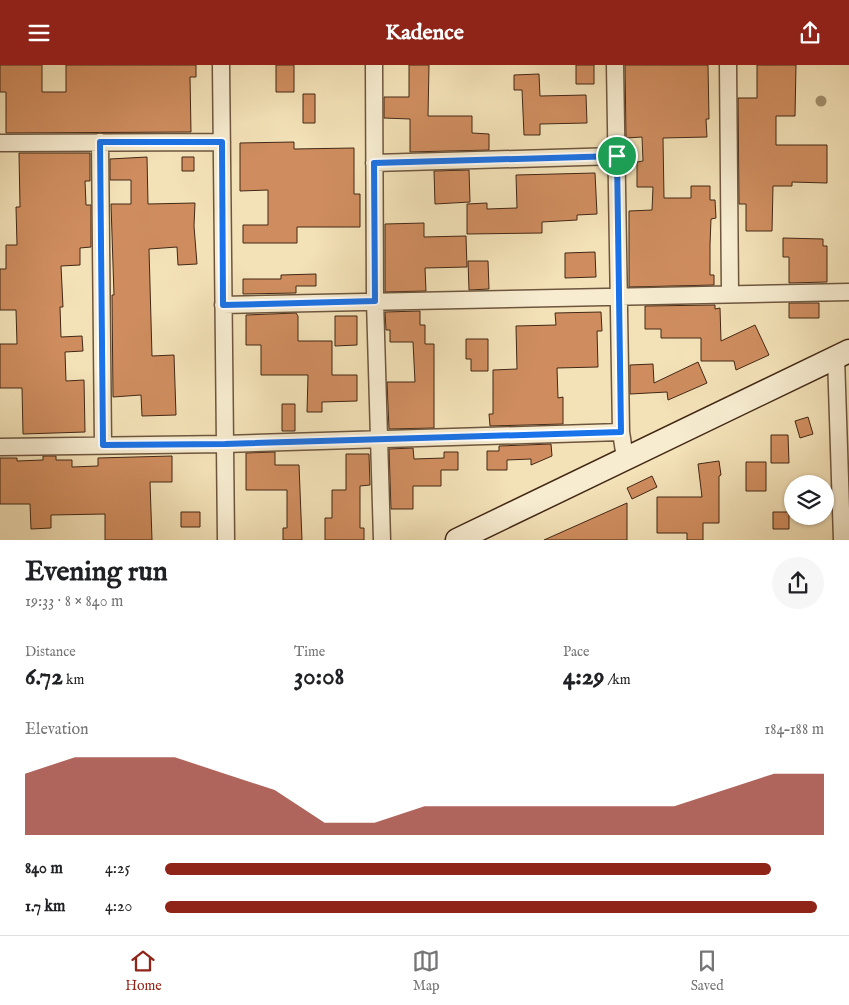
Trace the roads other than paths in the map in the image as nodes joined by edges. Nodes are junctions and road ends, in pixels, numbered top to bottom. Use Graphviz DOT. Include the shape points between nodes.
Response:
graph roads {
  1 [pos="221,65"];
  2 [pos="374,65"];
  3 [pos="615,65"];
  4 [pos="728,65"];
  5 [pos="100,142"];
  6 [pos="222,142"];
  7 [pos="0,143"];
  8 [pos="617,156"];
  9 [pos="374,163"];
  10 [pos="849,292"];
  11 [pos="730,293"];
  12 [pos="618,297"];
  13 [pos="375,301"];
  14 [pos="223,305"];
  15 [pos="843,354"];
  16 [pos="621,432"];
  17 [pos="378,439"];
  18 [pos="225,444"];
  19 [pos="103,445"];
  20 [pos="0,447"];
  21 [pos="624,458"];
  22 [pos="845,515"];
  23 [pos="469,537"];
  24 [pos="226,540"];
  25 [pos="382,540"];
  26 [pos="842,540"];
  1 -- 6 [label="street"];
  2 -- 9 [label="street"];
  3 -- 8 [label="street"];
  4 -- 11 [label="street"];
  5 -- 6 [label="street"];
  5 -- 7 [label="street"];
  5 -- 19 [label="street"];
  6 -- 14 [label="street"];
  8 -- 9 [label="street"];
  8 -- 12 [label="street"];
  9 -- 13 [label="street"];
  10 -- 11 [label="street"];
  11 -- 12 [label="street"];
  12 -- 13 [label="street"];
  12 -- 16 [label="street"];
  13 -- 14 [label="street"];
  13 -- 17 [label="street"];
  14 -- 18 [label="street"];
  15 -- 21 [label="main road"];
  15 -- 22 [label="street"];
  16 -- 17 [label="street"];
  16 -- 21 [label="street"];
  17 -- 18 [label="street"];
  17 -- 25 [label="street"];
  18 -- 19 [label="street"];
  18 -- 24 [label="street"];
  19 -- 20 [label="street"];
  21 -- 23 [label="main road"];
  22 -- 26 [label="street"];
}
